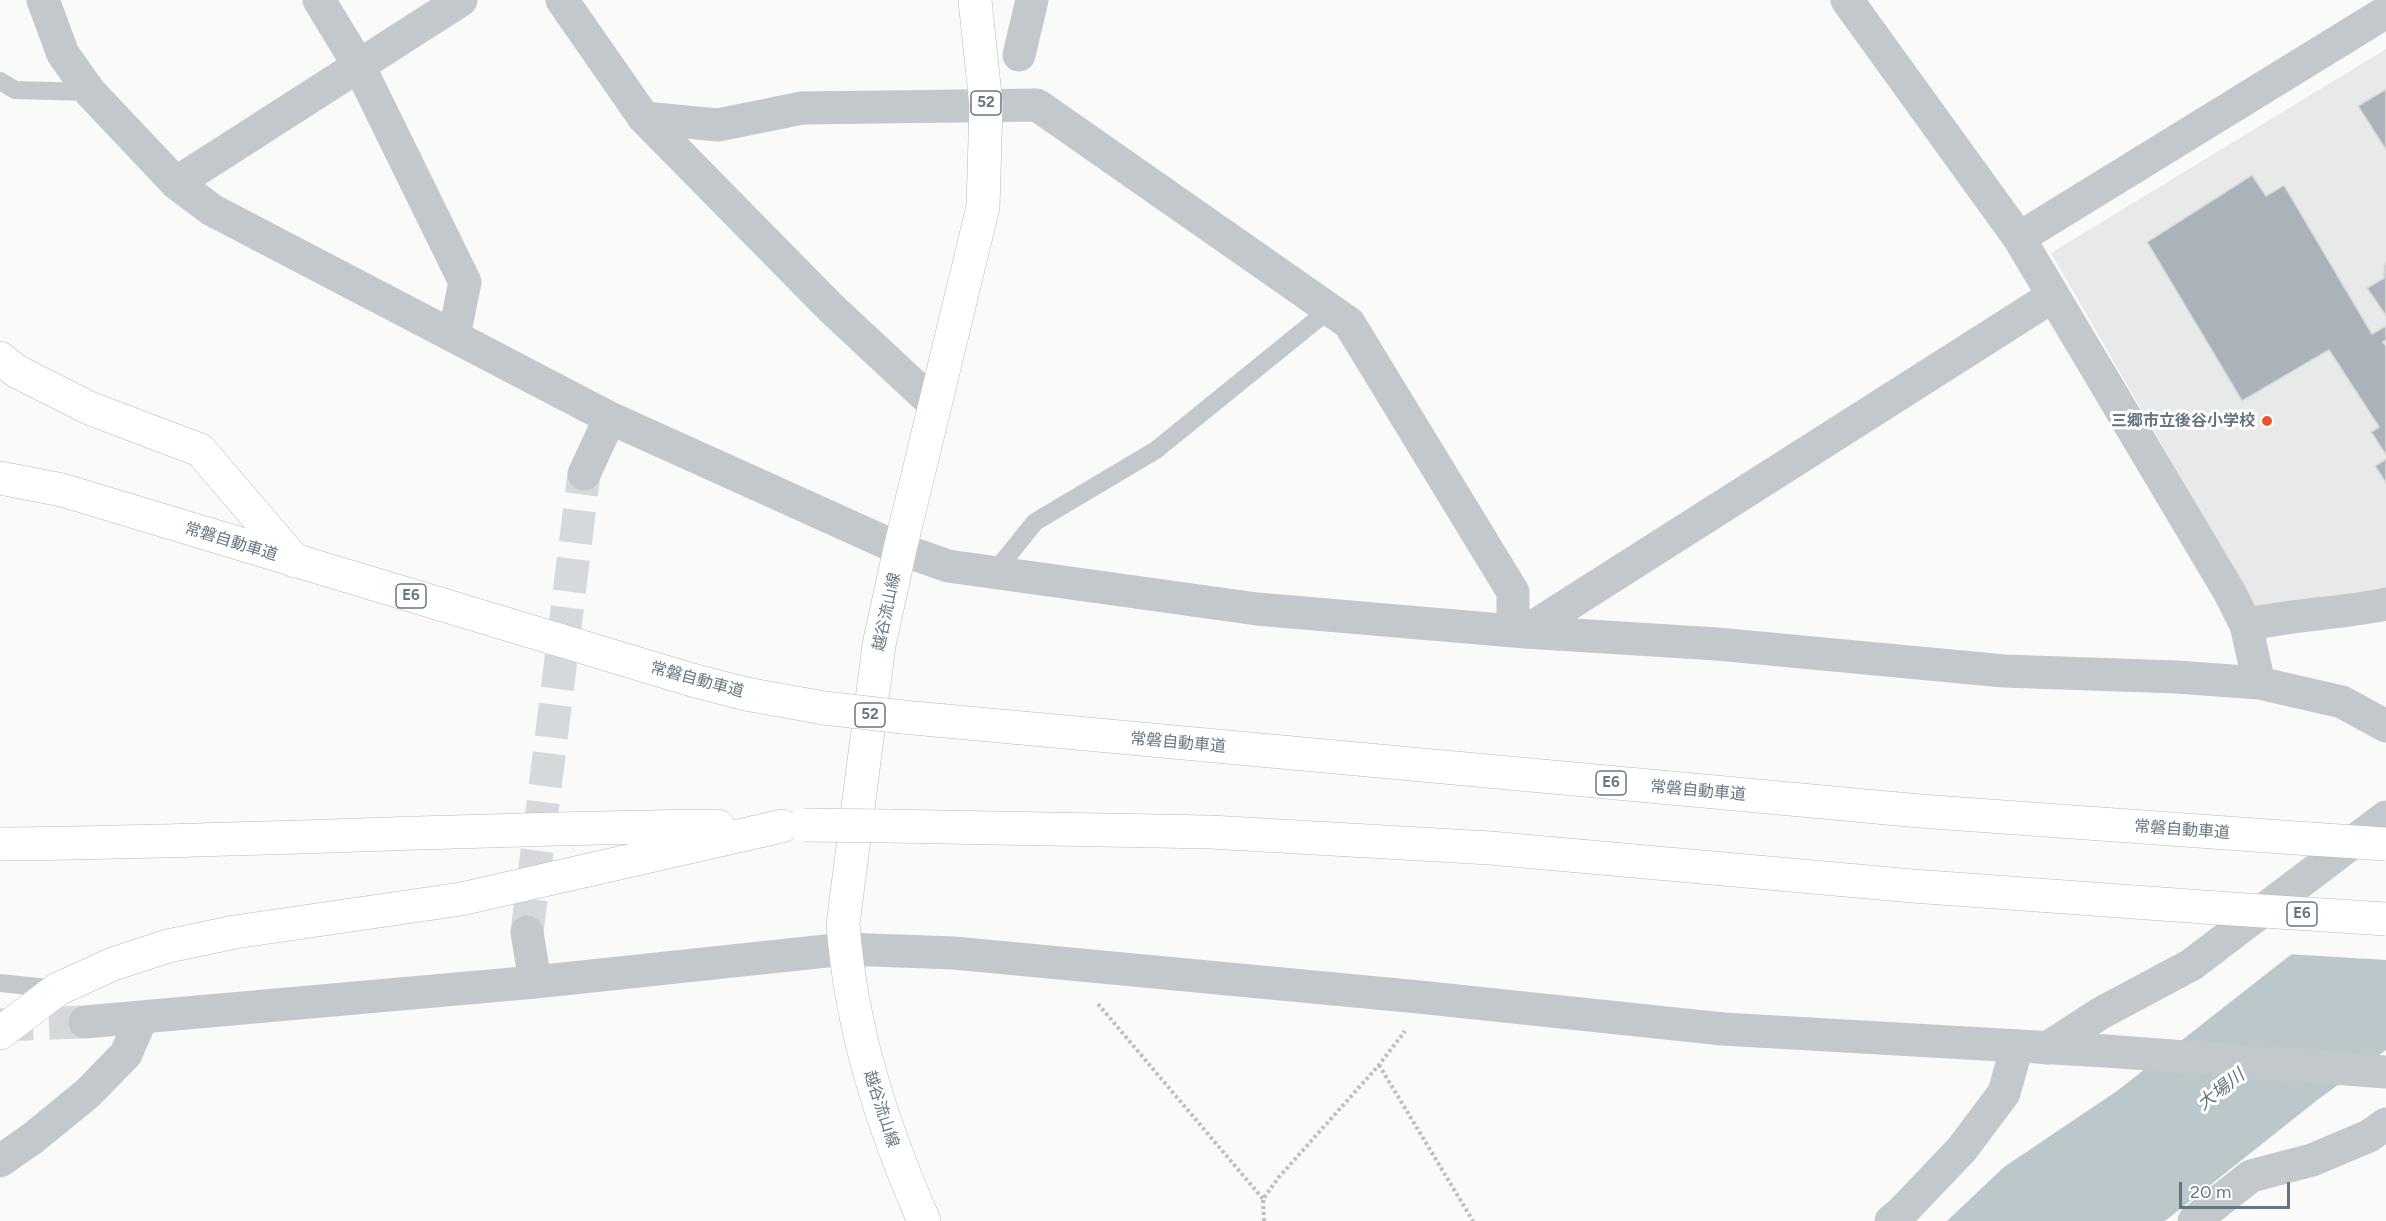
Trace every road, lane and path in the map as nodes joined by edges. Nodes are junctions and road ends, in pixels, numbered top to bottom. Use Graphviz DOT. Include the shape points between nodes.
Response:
graph roads {
  1 [pos="43,0"];
  2 [pos="319,0"];
  3 [pos="461,0"];
  4 [pos="561,0"];
  5 [pos="975,0"];
  6 [pos="1032,0"];
  7 [pos="1846,0"];
  8 [pos="2386,12"];
  9 [pos="1019,56"];
  10 [pos="359,66"];
  11 [pos="0,81"];
  12 [pos="90,92"];
  13 [pos="986,105"];
  14 [pos="644,118"];
  15 [pos="176,183"];
  16 [pos="2019,238"];
  17 [pos="2053,296"];
  18 [pos="1330,309"];
  19 [pos="454,336"];
  20 [pos="0,358"];
  21 [pos="935,405"];
  22 [pos="610,418"];
  23 [pos="584,474"];
  24 [pos="0,478"];
  25 [pos="900,549"];
  26 [pos="295,561"];
  27 [pos="994,573"];
  28 [pos="2386,604"];
  29 [pos="2246,625"];
  30 [pos="1519,631"];
  31 [pos="2259,683"];
  32 [pos="2386,726"];
  33 [pos="2386,817"];
  34 [pos="793,825"];
  35 [pos="0,844"];
  36 [pos="2386,844"];
  37 [pos="2386,919"];
  38 [pos="527,932"];
  39 [pos="845,949"];
  40 [pos="1091,967"];
  41 [pos="535,982"];
  42 [pos="0,983"];
  43 [pos="58,989"];
  44 [pos="1419,997"];
  45 [pos="141,1018"];
  46 [pos="85,1022"];
  47 [pos="0,1033"];
  48 [pos="2032,1047"];
  49 [pos="1379,1065"];
  50 [pos="2386,1072"];
  51 [pos="2386,1124"];
  52 [pos="0,1161"];
  53 [pos="1263,1199"];
  54 [pos="924,1221"];
  55 [pos="1264,1221"];
  56 [pos="1473,1221"];
  57 [pos="1891,1221"];
  58 [pos="2194,1221"];
  1 -- 12 [label="street" via="63,54"];
  2 -- 10 [label="street"];
  3 -- 10 [label="street"];
  4 -- 14 [label="street"];
  5 -- 13 [label="main road, 越谷流山線 / 52"];
  6 -- 9 [label="street"];
  7 -- 16 [label="street"];
  8 -- 16 [label="street"];
  10 -- 15 [label="street"];
  10 -- 19 [label="street" via="465,282"];
  11 -- 12 [label="lane" via="15,90"];
  12 -- 15 [label="street"];
  13 -- 14 [label="street" via="801,108 717,125"];
  13 -- 18 [label="street" via="1037,105"];
  13 -- 21 [label="main road, 越谷流山線 / 52" via="983,207"];
  14 -- 21 [label="street" via="831,308"];
  15 -- 19 [label="street" via="212,210"];
  16 -- 17 [label="street"];
  17 -- 29 [label="street"];
  17 -- 30 [label="street"];
  18 -- 27 [label="lane" via="1156,450 1035,522"];
  18 -- 30 [label="street" via="1349,323 1514,592"];
  19 -- 22 [label="street"];
  20 -- 26 [label="main road" via="16,371 88,408 200,450"];
  21 -- 25 [label="main road, 越谷流山線 / 52"];
  22 -- 23 [label="street"];
  22 -- 25 [label="street"];
  24 -- 26 [label="main road, 常磐自動車道 / E6" via="62,490"];
  25 -- 27 [label="street" via="948,566"];
  25 -- 39 [label="main road, 越谷流山線 / 52" via="879,645 846,891"];
  26 -- 36 [label="main road, 常磐自動車道 / E6, bridge" via="692,680 824,708 1920,811"];
  27 -- 30 [label="street" via="1257,609"];
  28 -- 29 [label="street"];
  29 -- 31 [label="street"];
  30 -- 31 [label="street" via="1718,644 2004,671 2177,676"];
  31 -- 32 [label="street" via="2342,702"];
  33 -- 48 [label="street" via="2191,965"];
  34 -- 35 [label="main road, E6" via="584,827"];
  34 -- 37 [label="main road, E6, bridge" via="1210,832 1479,847 1913,886"];
  34 -- 43 [label="main road" via="461,899 235,932 179,944 113,964"];
  38 -- 41 [label="street"];
  39 -- 40 [label="street" via="954,953"];
  39 -- 41 [label="street"];
  39 -- 54 [label="main road, 越谷流山線 / 52" via="869,1075 896,1156"];
  40 -- 44 [label="street"];
  40 -- 53 [label="path" via="1091,995"];
  41 -- 45 [label="street"];
  42 -- 43 [label="lane"];
  43 -- 47 [label="main road"];
  44 -- 48 [label="street" via="1723,1029"];
  44 -- 49 [label="path" via="1408,1027"];
  45 -- 46 [label="street"];
  45 -- 52 [label="street" via="126,1054 88,1093"];
  48 -- 50 [label="street"];
  48 -- 57 [label="street" via="1962,1149"];
  49 -- 53 [label="path"];
  49 -- 56 [label="path"];
  51 -- 58 [label="street" via="2369,1136 2312,1160 2252,1176"];
  53 -- 55 [label="path"];
}
